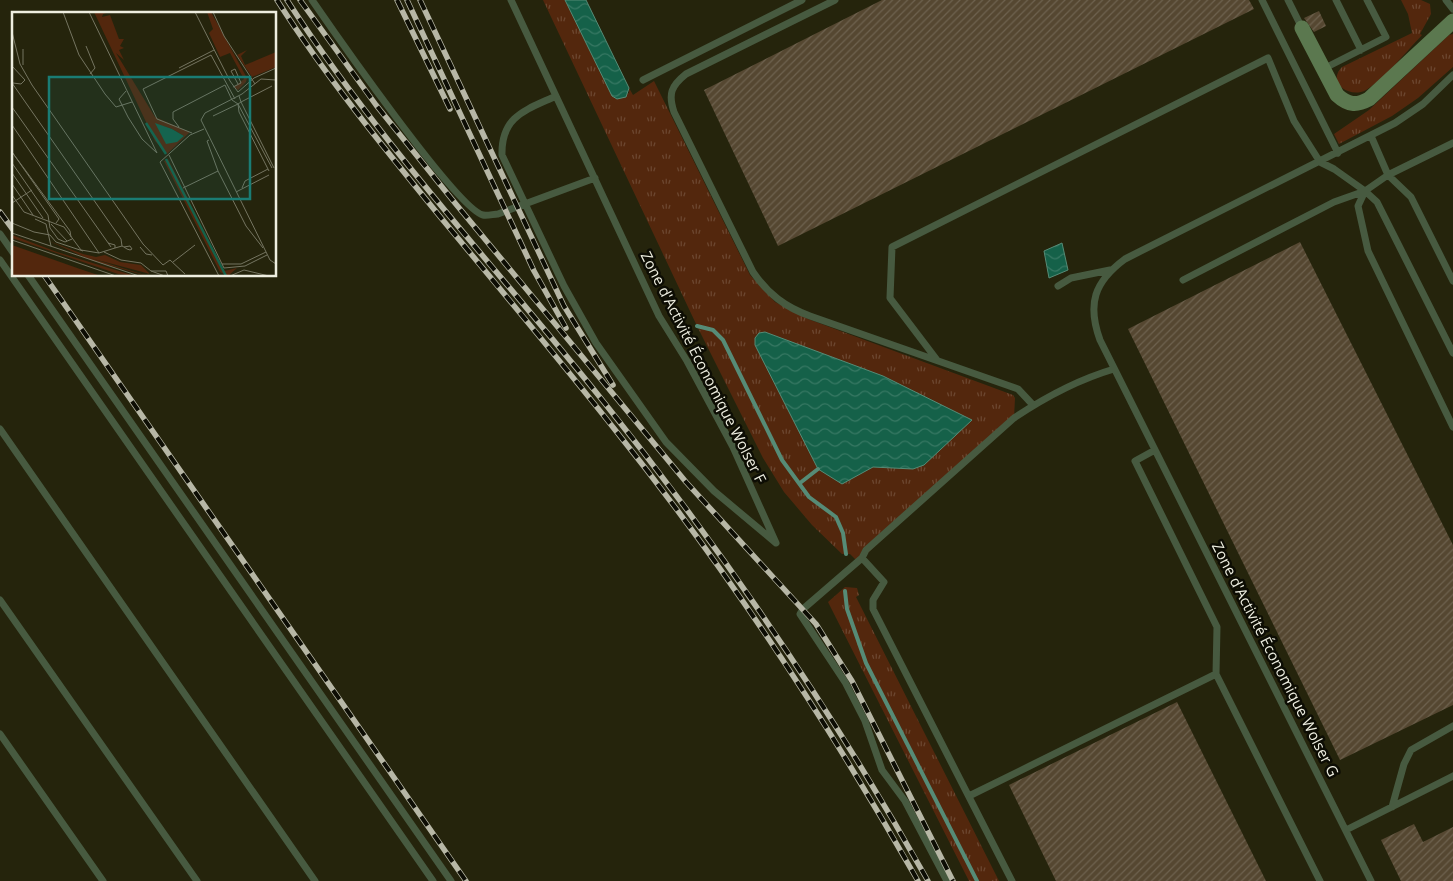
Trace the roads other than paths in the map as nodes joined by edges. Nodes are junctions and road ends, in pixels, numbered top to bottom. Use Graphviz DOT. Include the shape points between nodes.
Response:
graph roads {
  1 [pos="312,0"];
  2 [pos="511,0"];
  3 [pos="802,0"];
  4 [pos="835,0"];
  5 [pos="1262,0"];
  6 [pos="1288,0"];
  7 [pos="1336,0"];
  8 [pos="1367,0"];
  9 [pos="1446,0"];
  10 [pos="1453,9"];
  11 [pos="1453,21"];
  12 [pos="1302,28"];
  13 [pos="1361,50"];
  14 [pos="1323,69"];
  15 [pos="1453,75"];
  16 [pos="643,80"];
  17 [pos="556,96"];
  18 [pos="1371,136"];
  19 [pos="1453,143"];
  20 [pos="1338,153"];
  21 [pos="1320,162"];
  22 [pos="1388,175"];
  23 [pos="596,178"];
  24 [pos="1365,191"];
  25 [pos="525,205"];
  26 [pos="0,234"];
  27 [pos="12,251"];
  28 [pos="0,260"];
  29 [pos="1110,270"];
  30 [pos="29,276"];
  31 [pos="1182,280"];
  32 [pos="1453,281"];
  33 [pos="1058,286"];
  34 [pos="1453,353"];
  35 [pos="937,360"];
  36 [pos="1114,369"];
  37 [pos="1033,405"];
  38 [pos="1453,427"];
  39 [pos="0,429"];
  40 [pos="1156,450"];
  41 [pos="860,560"];
  42 [pos="0,600"];
  43 [pos="1216,674"];
  44 [pos="1453,726"];
  45 [pos="0,734"];
  46 [pos="1453,776"];
  47 [pos="969,796"];
  48 [pos="1392,807"];
  49 [pos="1346,830"];
  50 [pos="103,881"];
  51 [pos="197,881"];
  52 [pos="315,881"];
  53 [pos="433,881"];
  54 [pos="451,881"];
  55 [pos="947,881"];
  56 [pos="1012,881"];
  57 [pos="1320,881"];
  58 [pos="1371,881"];
  1 -- 25 [label="lane" via="377,91 466,203 483,215 498,214"];
  2 -- 17 [label="lane, Zone d'Activité Économique Wolser F"];
  3 -- 16 [label="lane"];
  4 -- 35 [label="lane" via="686,74 674,83 669,98 747,260 770,294 793,310"];
  5 -- 20 [label="lane"];
  6 -- 12 [label="lane"];
  7 -- 13 [label="lane"];
  8 -- 13 [label="lane" via="1386,37"];
  9 -- 10 [label="lane"];
  11 -- 14 [label="main road" via="1361,103 1344,102 1337,96"];
  12 -- 14 [label="main road"];
  13 -- 14 [label="lane"];
  15 -- 18 [label="lane, Zone d'Activité Économique Wolser G" via="1423,104"];
  17 -- 23 [label="lane, Zone d'Activité Économique Wolser F"];
  17 -- 25 [label="lane, Zone d'Activité Économique Wolser F" via="522,113 506,126 502,155"];
  18 -- 20 [label="lane, Zone d'Activité Économique Wolser G"];
  18 -- 22 [label="lane"];
  19 -- 22 [label="lane"];
  20 -- 21 [label="lane, Zone d'Activité Économique Wolser G"];
  21 -- 24 [label="lane"];
  21 -- 29 [label="lane, Zone d'Activité Économique Wolser G" via="1125,259"];
  21 -- 35 [label="lane" via="1294,121 1268,58 892,247 890,298"];
  22 -- 24 [label="lane"];
  22 -- 32 [label="lane" via="1411,197"];
  23 -- 25 [label="lane"];
  23 -- 25 [label="lane, Zone d'Activité Économique Wolser F" via="659,316 733,447 776,543 714,492 666,442 596,343"];
  24 -- 31 [label="lane" via="1334,202"];
  24 -- 34 [label="lane" via="1377,202"];
  24 -- 38 [label="lane" via="1358,206 1368,251"];
  26 -- 27 [label="lane"];
  28 -- 53 [label="lane"];
  29 -- 33 [label="lane" via="1072,278"];
  29 -- 36 [label="lane, Zone d'Activité Économique Wolser G" via="1099,286 1093,304 1094,323"];
  30 -- 54 [label="lane"];
  35 -- 37 [label="lane" via="1018,389"];
  36 -- 37 [label="lane"];
  36 -- 40 [label="lane, Zone d'Activité Économique Wolser G"];
  37 -- 41 [label="lane" via="972,454 866,550"];
  39 -- 52 [label="lane"];
  40 -- 43 [label="lane" via="1135,461 1217,627"];
  40 -- 49 [label="lane, Zone d'Activité Économique Wolser G"];
  41 -- 47 [label="lane" via="884,582 872,600 873,609"];
  41 -- 55 [label="lane" via="800,614 845,682 865,721 882,770 905,801"];
  42 -- 51 [label="lane"];
  43 -- 47 [label="lane"];
  43 -- 57 [label="lane"];
  44 -- 48 [label="lane" via="1411,750"];
  45 -- 50 [label="lane"];
  46 -- 48 [label="lane"];
  47 -- 56 [label="lane"];
  48 -- 49 [label="lane"];
  49 -- 58 [label="lane, Zone d'Activité Économique Wolser G"];
}
